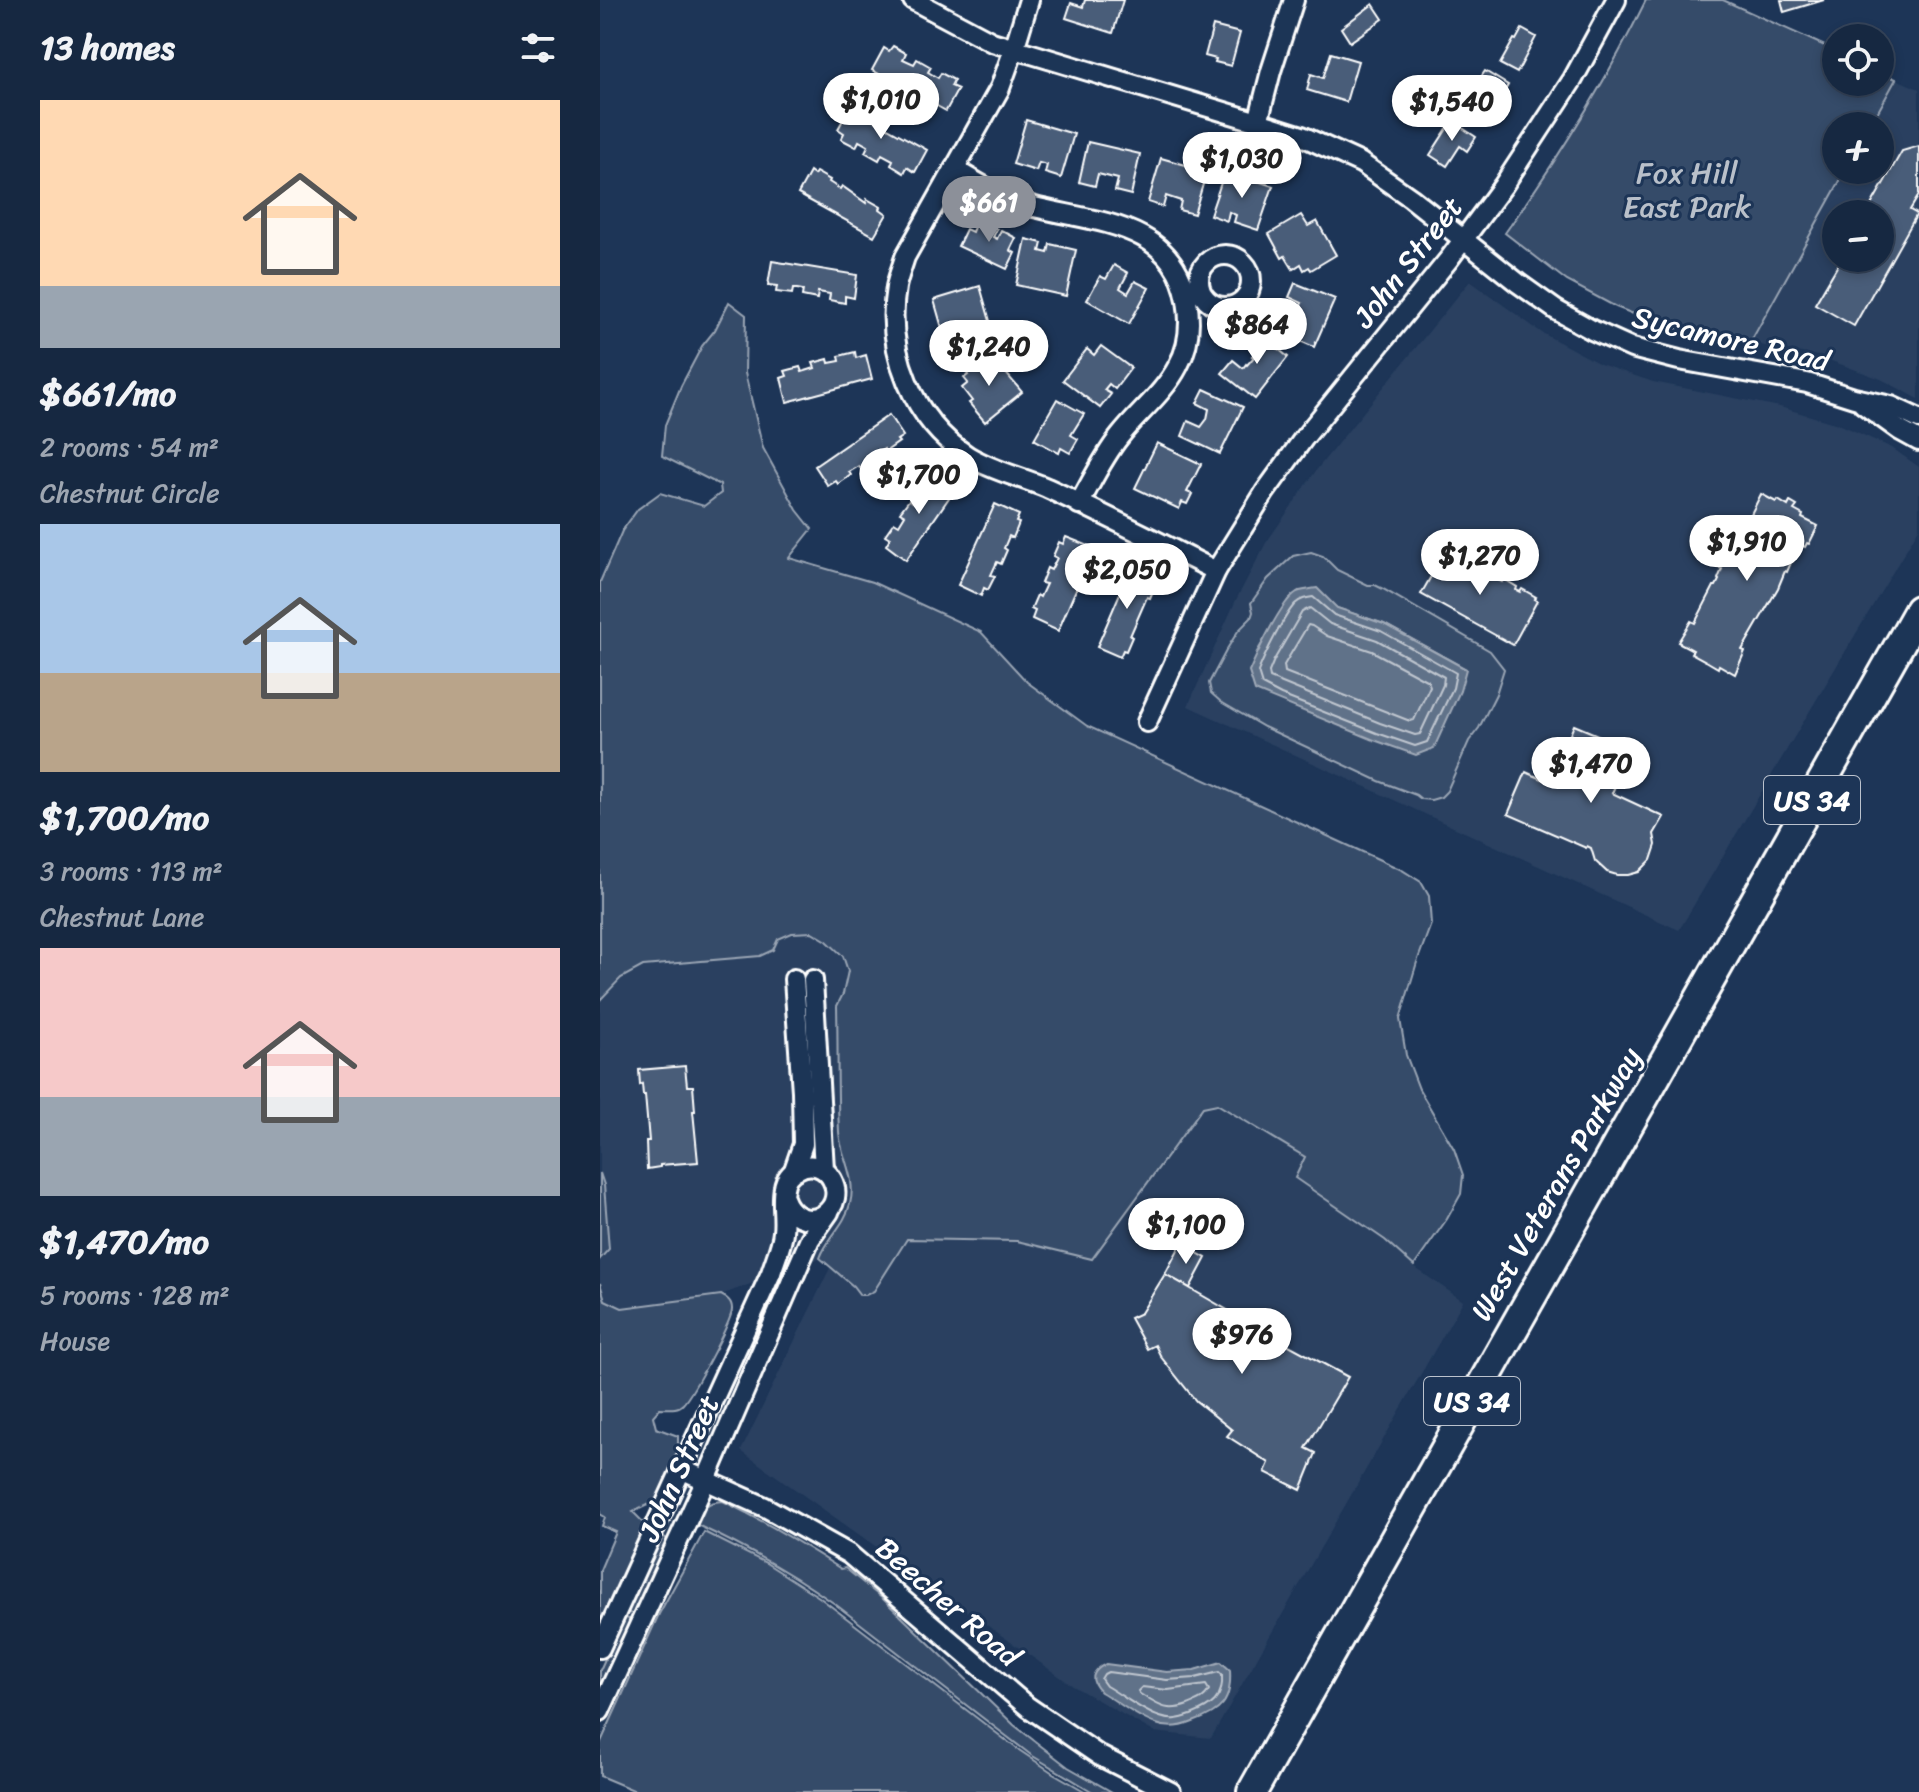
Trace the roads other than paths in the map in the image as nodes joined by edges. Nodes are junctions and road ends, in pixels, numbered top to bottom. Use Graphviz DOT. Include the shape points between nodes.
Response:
graph roads {
  1 [pos="913,0"];
  2 [pos="1029,0"];
  3 [pos="1294,0"];
  4 [pos="1616,0"];
  5 [pos="1014,49"];
  6 [pos="1258,122"];
  7 [pos="954,169"];
  8 [pos="1464,239"];
  9 [pos="1854,398"];
  10 [pos="1919,419"];
  11 [pos="1919,441"];
  12 [pos="1079,504"];
  13 [pos="1216,571"];
  14 [pos="1919,610"];
  15 [pos="1147,722"];
  16 [pos="794,979"];
  17 [pos="813,980"];
  18 [pos="824,1169"];
  19 [pos="794,1170"];
  20 [pos="784,1198"];
  21 [pos="832,1207"];
  22 [pos="767,1282"];
  23 [pos="787,1291"];
  24 [pos="681,1469"];
  25 [pos="706,1480"];
  26 [pos="600,1648"];
  27 [pos="600,1711"];
  28 [pos="1171,1792"];
  29 [pos="1252,1792"];
  1 -- 5 [label="street, Sycamore Road"];
  2 -- 5 [label="street"];
  3 -- 6 [label="street"];
  4 -- 8 [label="street, John Street" via="1539,134"];
  5 -- 6 [label="street, Sycamore Road"];
  5 -- 7 [label="street" via="1000,88"];
  6 -- 8 [label="street, Sycamore Road" via="1361,163"];
  7 -- 12 [label="street" via="915,236 897,285 895,333 906,380 931,422 969,456"];
  7 -- 12 [label="street" via="1020,203 1117,225 1142,236 1163,252 1192,292 1189,334 1177,368 1109,449"];
  8 -- 9 [label="street, Sycamore Road" via="1556,310 1632,348 1807,383"];
  8 -- 13 [label="street, John Street" via="1304,438"];
  9 -- 10 [label="street, Sycamore Road"];
  9 -- 11 [label="street, Sycamore Road"];
  12 -- 13 [label="street"];
  13 -- 15 [label="street, John Street"];
  14 -- 29 [label="main road, West Veterans Parkway / US 34"];
  16 -- 19 [label="street" via="803,1144"];
  17 -- 18 [label="street"];
  18 -- 19 [label="street"];
  18 -- 21 [label="street" via="836,1187"];
  19 -- 20 [label="street"];
  20 -- 21 [label="street" via="796,1215 809,1219"];
  20 -- 22 [label="street, John Street" via="783,1235"];
  21 -- 23 [label="street, John Street" via="810,1239"];
  22 -- 23 [label="street"];
  22 -- 24 [label="street, John Street"];
  23 -- 25 [label="street, John Street"];
  24 -- 25 [label="street, Beecher Road"];
  24 -- 26 [label="street, John Street"];
  25 -- 27 [label="street, John Street"];
  25 -- 28 [label="street, Beecher Road" via="849,1554 1028,1707 1100,1756"];
}
